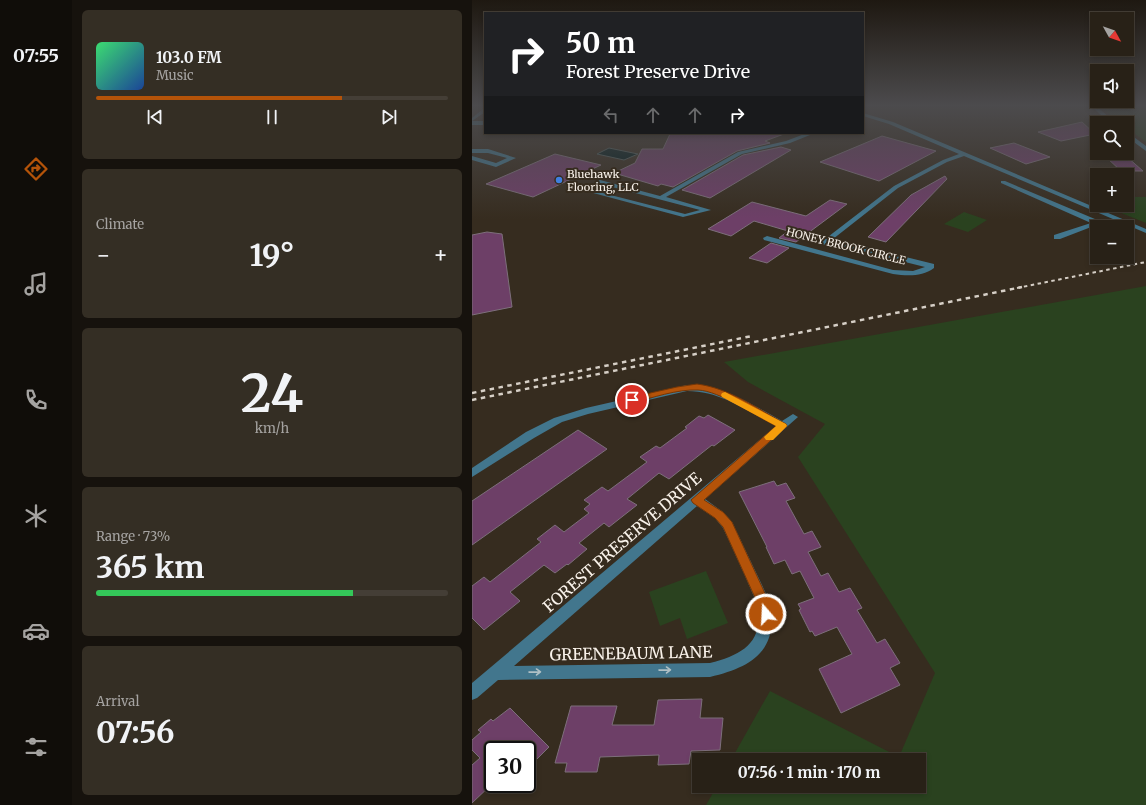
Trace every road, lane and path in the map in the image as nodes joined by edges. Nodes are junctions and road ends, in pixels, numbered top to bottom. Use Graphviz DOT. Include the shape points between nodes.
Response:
graph roads {
  1 [pos="779,144"];
  2 [pos="940,144"];
  3 [pos="472,151"];
  4 [pos="965,154"];
  5 [pos="472,158"];
  6 [pos="1003,182"];
  7 [pos="660,198"];
  8 [pos="1112,217"];
  9 [pos="1092,220"];
  10 [pos="1103,220"];
  11 [pos="1090,225"];
  12 [pos="1145,231"];
  13 [pos="767,238"];
  14 [pos="1057,238"];
  15 [pos="827,240"];
  16 [pos="814,251"];
  17 [pos="794,417"];
  18 [pos="782,426"];
  19 [pos="472,473"];
  20 [pos="697,500"];
  21 [pos="496,673"];
  22 [pos="472,693"];
  1 -- 7 [label="street" via="740,154"];
  2 -- 4 [label="street"];
  3 -- 5 [label="street" via="488,151 513,158 496,165"];
  4 -- 8 [label="street"];
  4 -- 15 [label="street" via="945,161 891,190"];
  6 -- 9 [label="street"];
  7 -- 7 [label="street" via="708,210 684,216 585,190 600,182"];
  8 -- 10 [label="street"];
  8 -- 12 [label="street"];
  11 -- 14 [label="street"];
  13 -- 16 [label="street, HONEY BROOK CIRCLE"];
  15 -- 16 [label="street"];
  15 -- 16 [label="street, HONEY BROOK CIRCLE" via="931,266 926,271 911,274 893,272"];
  17 -- 18 [label="street, FOREST PRESERVE DRIVE"];
  18 -- 19 [label="street" via="716,391 697,387 682,389 558,420"];
  18 -- 20 [label="street, FOREST PRESERVE DRIVE"];
  20 -- 21 [label="street, FOREST PRESERVE DRIVE"];
  21 -- 20 [label="street, GREENEBAUM LANE, one-way" via="710,670 733,664 752,652 765,634 767,619 763,602 728,525 719,515"];
  21 -- 22 [label="street, FOREST PRESERVE DRIVE"];
}
